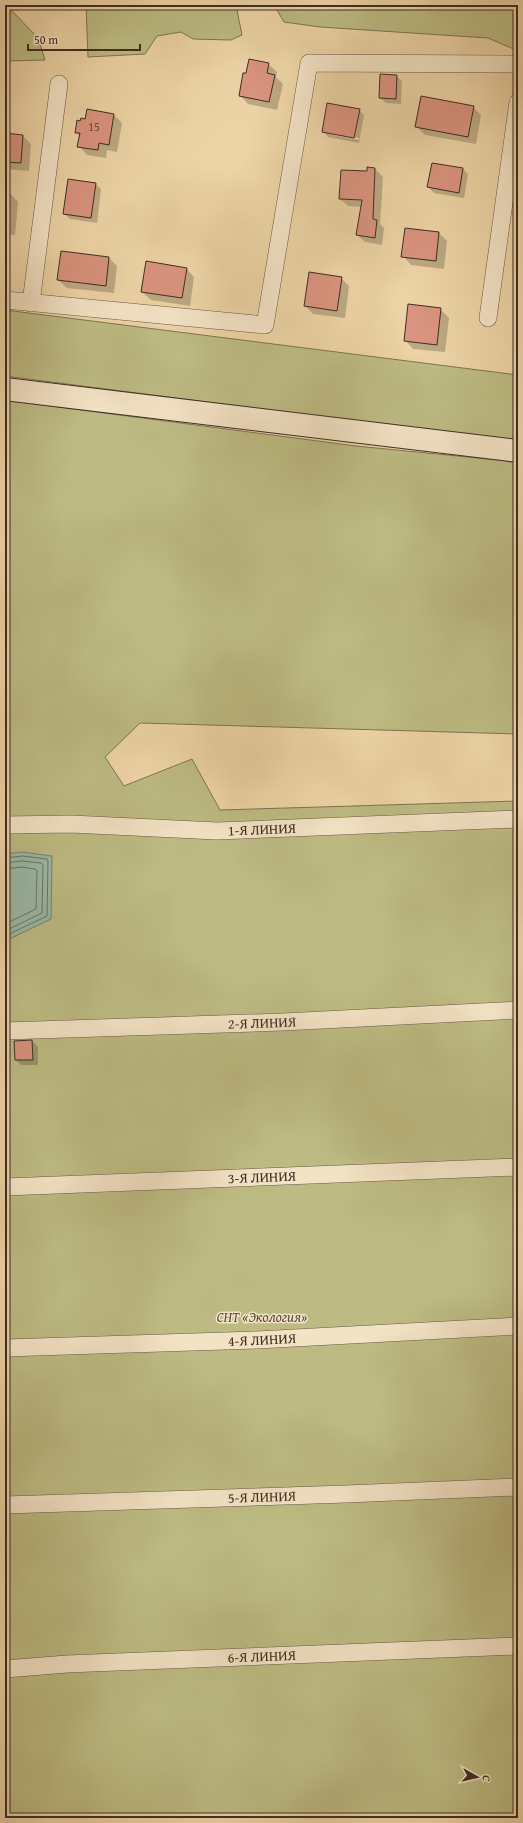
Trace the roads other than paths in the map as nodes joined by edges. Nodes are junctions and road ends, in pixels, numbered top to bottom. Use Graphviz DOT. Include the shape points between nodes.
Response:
graph roads {
  1 [pos="518,64"];
  2 [pos="59,84"];
  3 [pos="518,102"];
  4 [pos="5,300"];
  5 [pos="31,303"];
  6 [pos="488,318"];
  7 [pos="5,389"];
  8 [pos="518,451"];
  9 [pos="518,818"];
  10 [pos="5,825"];
  11 [pos="518,1010"];
  12 [pos="5,1031"];
  13 [pos="518,1167"];
  14 [pos="5,1187"];
  15 [pos="518,1326"];
  16 [pos="5,1348"];
  17 [pos="518,1487"];
  18 [pos="5,1505"];
  19 [pos="518,1646"];
  20 [pos="5,1669"];
  1 -- 5 [label="street" via="309,63 265,326"];
  2 -- 5 [label="street"];
  3 -- 6 [label="street"];
  4 -- 5 [label="street"];
  7 -- 8 [label="main road"];
  9 -- 10 [label="street, 1-Я ЛИНИЯ" via="216,831 71,824"];
  11 -- 12 [label="street, 2-Я ЛИНИЯ" via="283,1022"];
  13 -- 14 [label="street, 3-Я ЛИНИЯ"];
  15 -- 16 [label="street, 4-Я ЛИНИЯ" via="257,1340"];
  17 -- 18 [label="street, 5-Я ЛИНИЯ"];
  19 -- 20 [label="street, 6-Я ЛИНИЯ" via="67,1664"];
}
